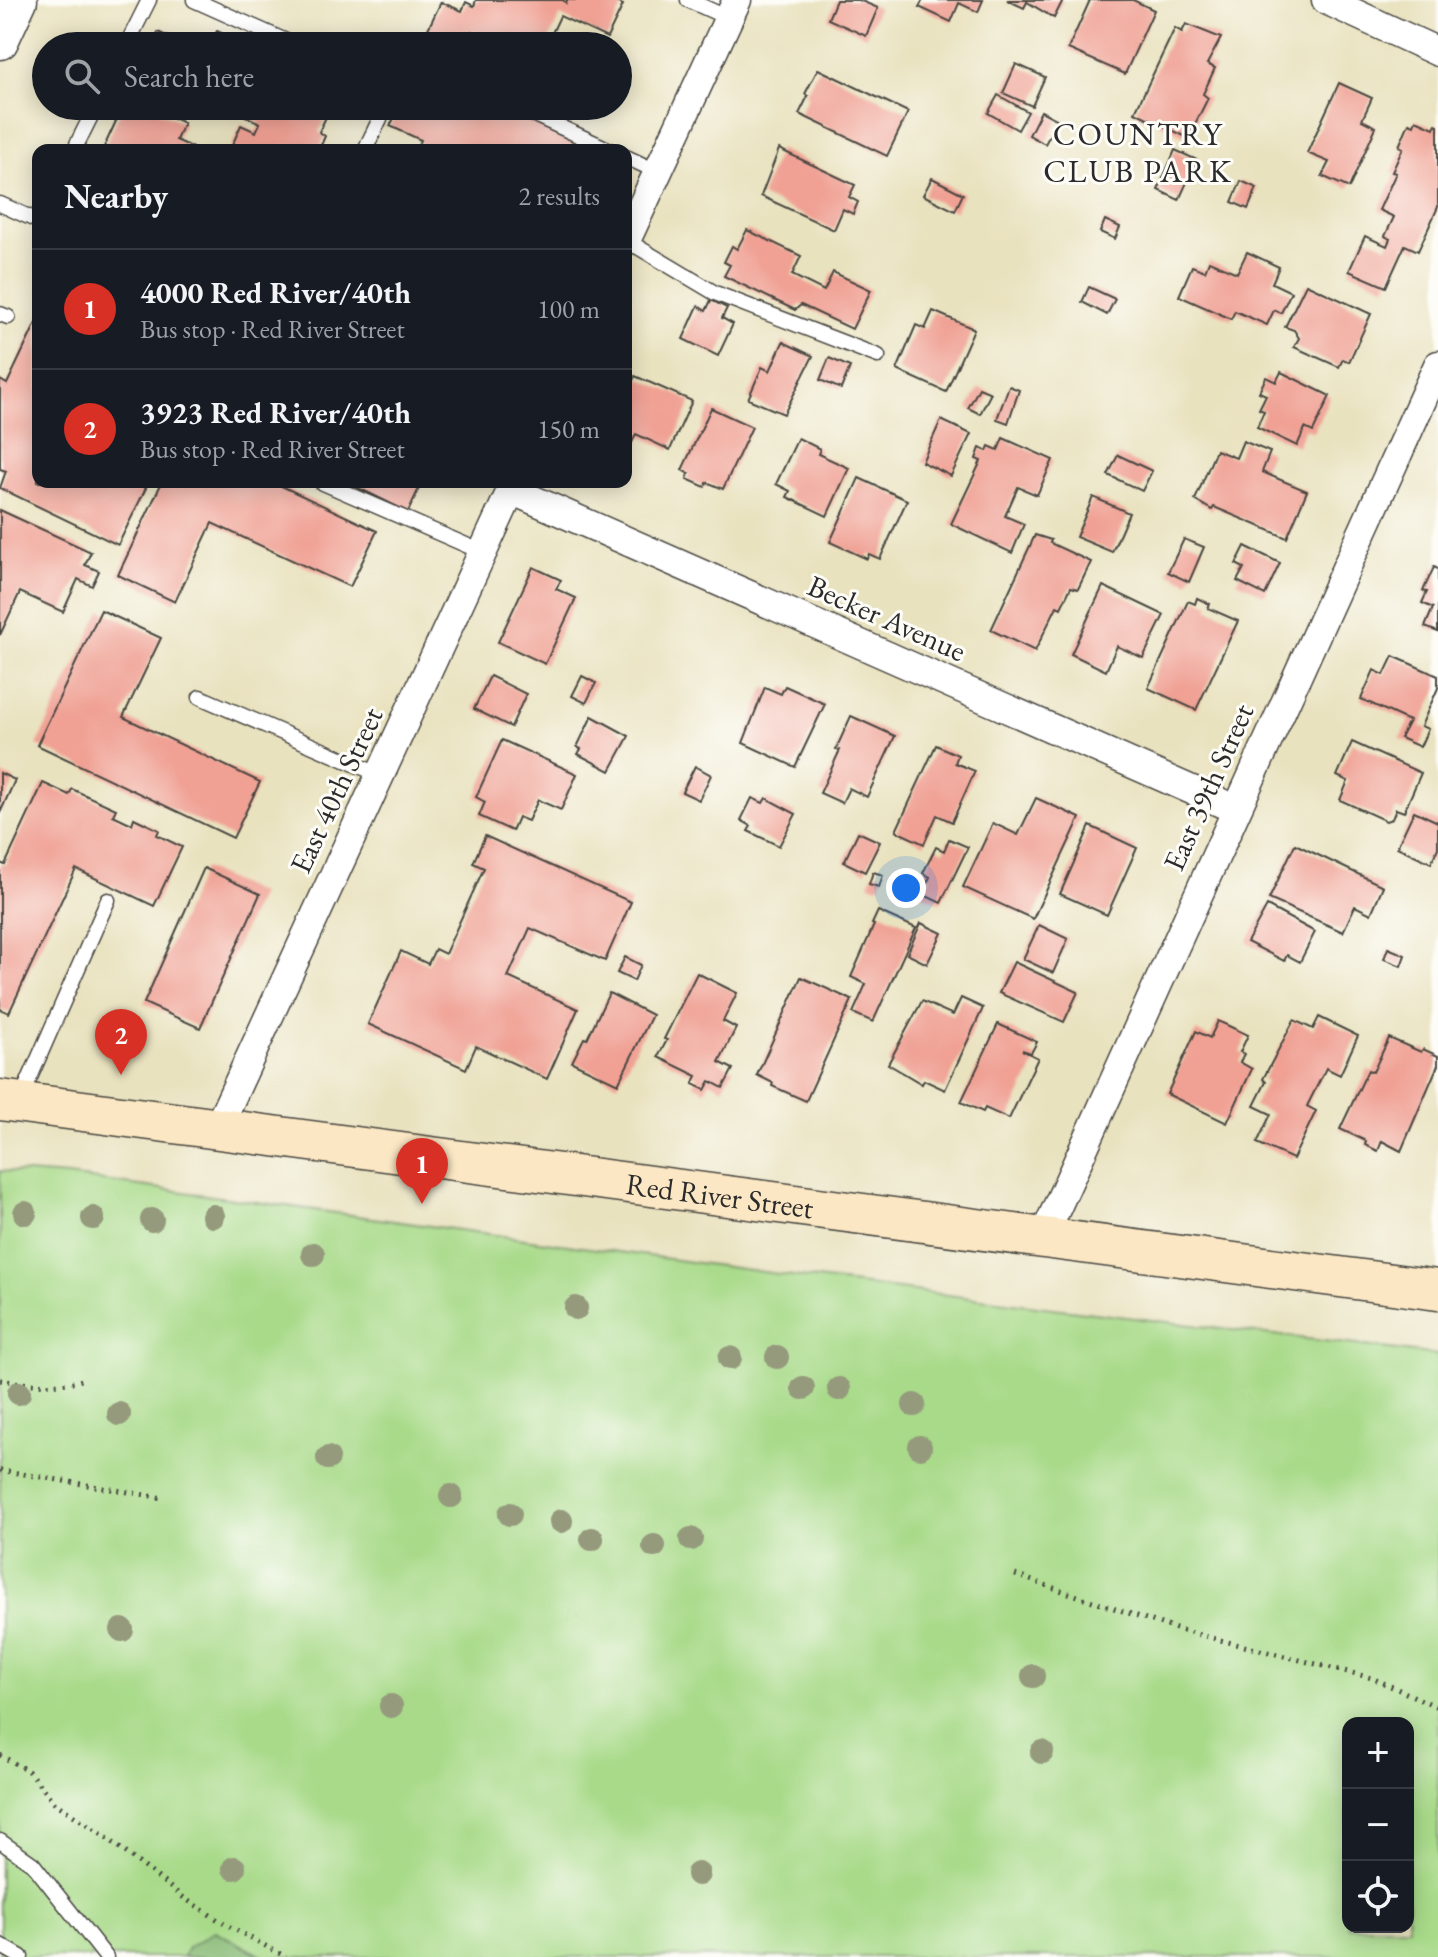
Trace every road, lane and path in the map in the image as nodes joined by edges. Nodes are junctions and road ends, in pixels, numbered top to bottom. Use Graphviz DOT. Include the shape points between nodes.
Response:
graph roads {
  1 [pos="19,0"];
  2 [pos="149,0"];
  3 [pos="194,0"];
  4 [pos="688,0"];
  5 [pos="1326,0"];
  6 [pos="733,9"];
  7 [pos="133,32"];
  8 [pos="266,32"];
  9 [pos="0,41"];
  10 [pos="1438,52"];
  11 [pos="89,120"];
  12 [pos="379,120"];
  13 [pos="545,120"];
  14 [pos="77,144"];
  15 [pos="368,144"];
  16 [pos="597,144"];
  17 [pos="632,160"];
  18 [pos="658,172"];
  19 [pos="0,204"];
  20 [pos="32,218"];
  21 [pos="632,228"];
  22 [pos="632,245"];
  23 [pos="878,356"];
  24 [pos="1438,365"];
  25 [pos="335,488"];
  26 [pos="512,488"];
  27 [pos="517,488"];
  28 [pos="482,552"];
  29 [pos="200,697"];
  30 [pos="380,775"];
  31 [pos="1235,809"];
  32 [pos="108,900"];
  33 [pos="9,1101"];
  34 [pos="218,1127"];
  35 [pos="1043,1238"];
  36 [pos="1438,1290"];
  37 [pos="0,1380"];
  38 [pos="82,1380"];
  39 [pos="0,1470"];
  40 [pos="163,1498"];
  41 [pos="1015,1575"];
  42 [pos="1438,1707"];
  43 [pos="0,1755"];
  44 [pos="0,1841"];
  45 [pos="0,1945"];
  46 [pos="21,1957"];
  47 [pos="106,1957"];
  48 [pos="286,1957"];
  1 -- 9 [label="street"];
  2 -- 7 [label="lane"];
  3 -- 8 [label="lane"];
  4 -- 6 [label="lane"];
  5 -- 10 [label="street"];
  6 -- 18 [label="street"];
  11 -- 14 [label="lane"];
  12 -- 15 [label="lane"];
  13 -- 16 [label="lane"];
  17 -- 18 [label="lane"];
  18 -- 21 [label="street"];
  19 -- 20 [label="lane"];
  22 -- 23 [label="lane" via="715,293"];
  24 -- 31 [label="street, East 39th Street"];
  25 -- 28 [label="lane"];
  26 -- 28 [label="street, East 40th Street"];
  27 -- 31 [label="street, Becker Avenue"];
  28 -- 30 [label="street, East 40th Street"];
  29 -- 30 [label="lane"];
  30 -- 34 [label="street, East 40th Street"];
  31 -- 35 [label="street, East 39th Street"];
  32 -- 33 [label="lane"];
  33 -- 34 [label="main road, Red River Street"];
  34 -- 35 [label="main road, Red River Street"];
  35 -- 36 [label="main road, Red River Street"];
  37 -- 38 [label="path" via="49,1386"];
  39 -- 40 [label="path"];
  41 -- 42 [label="path" via="1176,1629 1372,1678"];
  43 -- 48 [label="path" via="28,1771 55,1803 184,1898"];
  44 -- 47 [label="lane" via="33,1864"];
  45 -- 46 [label="lane"];
}
